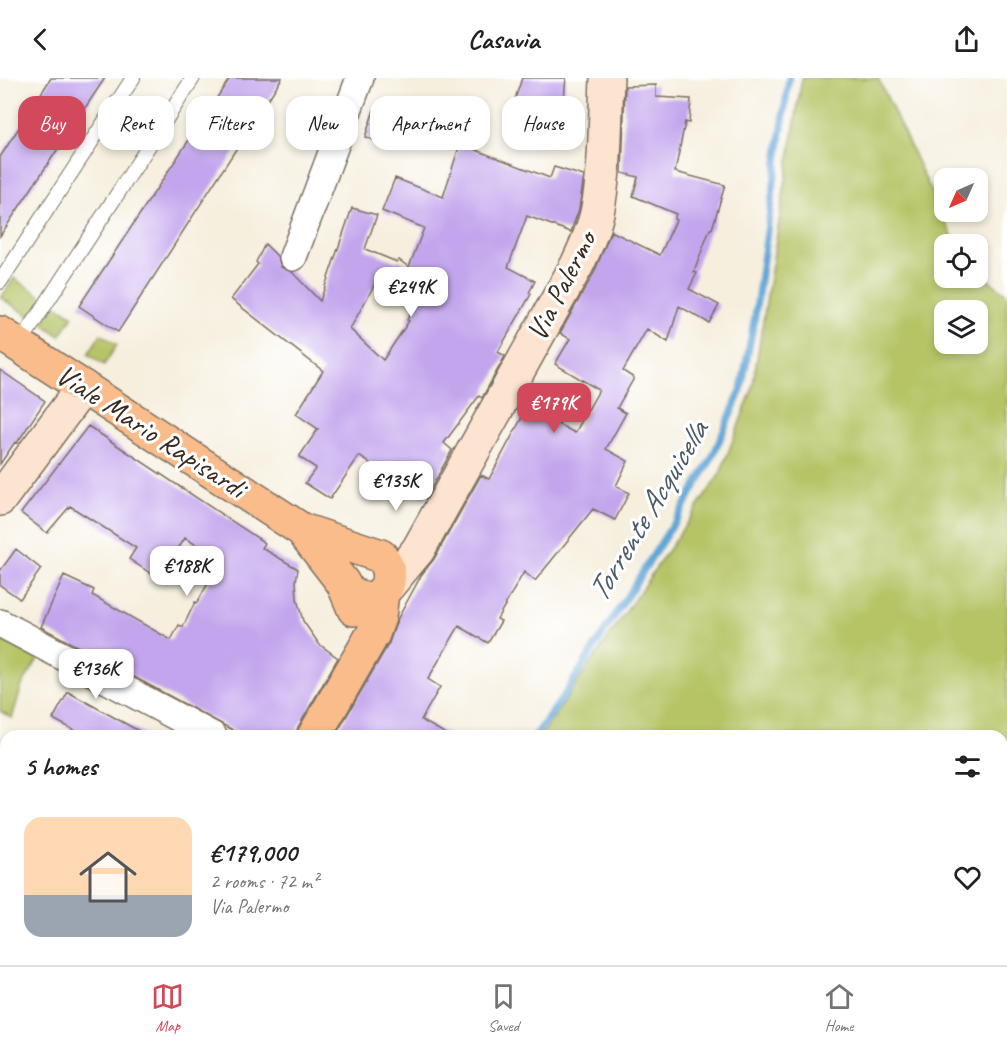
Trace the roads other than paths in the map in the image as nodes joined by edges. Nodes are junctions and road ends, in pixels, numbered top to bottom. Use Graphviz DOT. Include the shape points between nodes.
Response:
graph roads {
  1 [pos="134,78"];
  2 [pos="193,78"];
  3 [pos="360,78"];
  4 [pos="607,78"];
  5 [pos="293,257"];
  6 [pos="0,282"];
  7 [pos="9,339"];
  8 [pos="83,387"];
  9 [pos="0,499"];
  10 [pos="441,508"];
  11 [pos="302,530"];
  12 [pos="367,551"];
  13 [pos="345,586"];
  14 [pos="385,590"];
  15 [pos="0,623"];
  16 [pos="354,668"];
  17 [pos="202,730"];
  18 [pos="318,730"];
  1 -- 6 [label="lane"];
  2 -- 7 [label="lane"];
  3 -- 5 [label="street"];
  4 -- 10 [label="main road, Via Palermo" via="602,178 589,239"];
  7 -- 8 [label="main road, Viale Mario Rapisardi"];
  8 -- 9 [label="main road"];
  8 -- 11 [label="main road, Viale Mario Rapisardi"];
  10 -- 12 [label="main road" via="409,534"];
  10 -- 14 [label="main road, Via Palermo" via="418,550"];
  11 -- 12 [label="main road"];
  11 -- 13 [label="main road"];
  12 -- 13 [label="main road" via="353,554 345,562"];
  12 -- 14 [label="main road" via="381,556 388,565 391,575"];
  13 -- 14 [label="main road" via="354,596 364,599"];
  13 -- 16 [label="main road" via="353,606"];
  14 -- 16 [label="main road" via="373,634"];
  15 -- 17 [label="street"];
  16 -- 18 [label="main road"];
}
